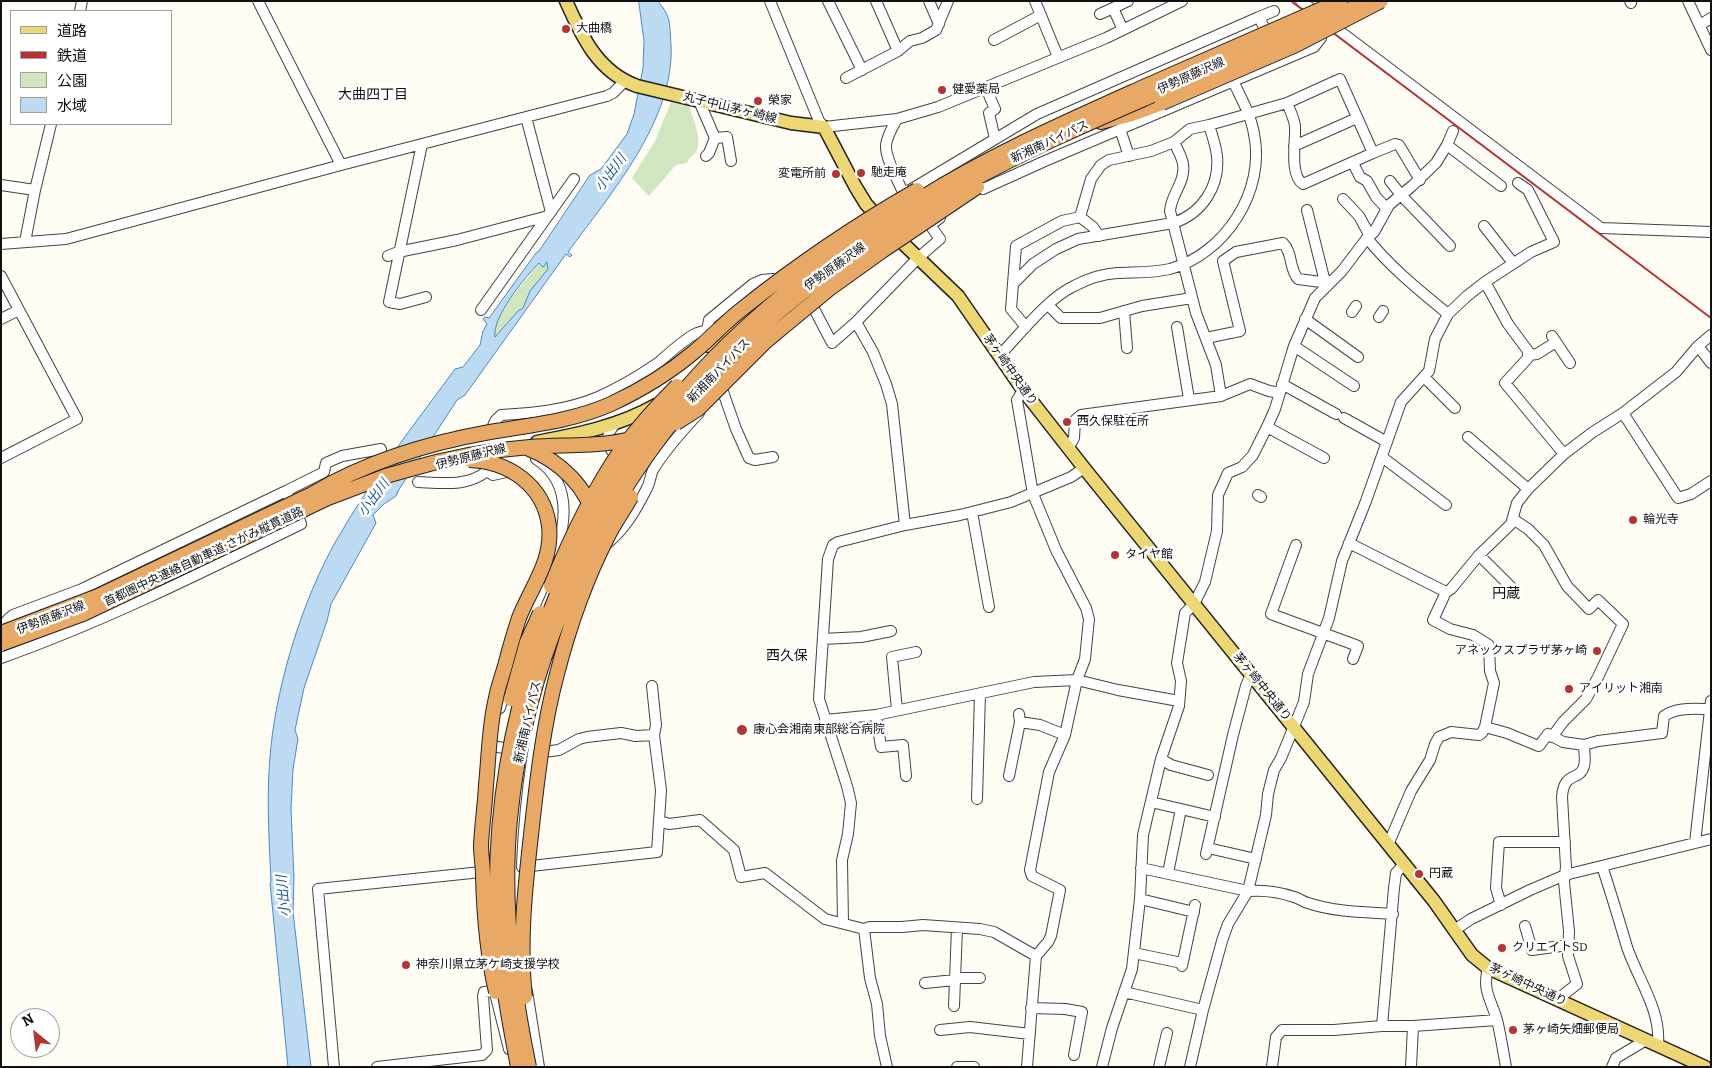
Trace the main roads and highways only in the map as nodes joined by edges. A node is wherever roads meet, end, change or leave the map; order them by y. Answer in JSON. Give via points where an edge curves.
{"nodes":[{"id":1,"x":566,"y":1,"type":"edge"},
{"id":2,"x":1321,"y":1,"type":"edge"},
{"id":3,"x":1340,"y":1,"type":"edge"},
{"id":4,"x":1368,"y":1,"type":"edge"},
{"id":5,"x":1380,"y":1,"type":"edge"},
{"id":6,"x":1257,"y":44,"type":"dead end"},
{"id":7,"x":1115,"y":100,"type":"junction"},
{"id":8,"x":1059,"y":133,"type":"junction"},
{"id":9,"x":886,"y":227,"type":"junction"},
{"id":10,"x":796,"y":280,"type":"joint"},
{"id":11,"x":749,"y":337,"type":"junction"},
{"id":12,"x":723,"y":338,"type":"junction"},
{"id":13,"x":636,"y":461,"type":"junction"},
{"id":14,"x":413,"y":475,"type":"junction"},
{"id":15,"x":312,"y":494,"type":"junction"},
{"id":16,"x":2,"y":639,"type":"edge"},
{"id":17,"x":525,"y":862,"type":"junction"},
{"id":18,"x":482,"y":868,"type":"junction"},
{"id":19,"x":516,"y":1067,"type":"edge"},
{"id":20,"x":529,"y":1067,"type":"edge"},
{"id":21,"x":537,"y":1067,"type":"edge"},
{"id":22,"x":1705,"y":1067,"type":"edge"}],
"edges":[{"from":1,"to":9,"type":"main road","name":"丸子中山茅ヶ崎線","via":[[594,55],[627,82],[791,123],[824,127],[866,204]]},
{"from":2,"to":8,"type":"highway","via":[[1150,76]]},
{"from":3,"to":7,"type":"highway","name":"新湘南バイパス","bridge":true},
{"from":4,"to":8,"type":"highway","name":"新湘南バイパス","bridge":true},
{"from":5,"to":8,"type":"highway","bridge":true,"via":[[1296,45],[1162,103]]},
{"from":6,"to":8,"type":"main road","name":"伊勢原藤沢線"},
{"from":7,"to":13,"type":"highway","name":"新湘南バイパス","bridge":true,"via":[[1055,126],[978,166],[893,216],[816,270],[714,358],[666,412]]},
{"from":7,"to":15,"type":"highway","bridge":true,"via":[[1081,111],[1008,144],[899,200],[779,280],[662,376],[609,405],[568,418],[471,436],[402,454],[339,478]]},
{"from":8,"to":9,"type":"main road","name":"伊勢原藤沢線"},
{"from":8,"to":9,"type":"main road","name":"伊勢原藤沢線","via":[[979,168],[916,203]]},
{"from":8,"to":13,"type":"highway","name":"新湘南バイパス","bridge":true,"via":[[929,206],[815,284],[761,329],[710,379]]},
{"from":8,"to":14,"type":"highway","bridge":true,"via":[[829,289],[766,341],[698,409],[673,424],[644,436],[614,442],[506,450],[445,460]]},
{"from":9,"to":10,"type":"main road","name":"伊勢原藤沢線","via":[[840,250]]},
{"from":9,"to":11,"type":"main road","name":"伊勢原藤沢線","via":[[788,302]]},
{"from":9,"to":22,"type":"main road","name":"茅ヶ崎中央通り","via":[[958,296],[1023,390],[1456,929],[1472,955],[1488,968]]},
{"from":10,"to":12,"type":"highway"},
{"from":11,"to":14,"type":"main road","name":"伊勢原藤沢線","via":[[711,370],[678,392],[615,424],[468,456]]},
{"from":11,"to":17,"type":"highway","bridge":true,"via":[[670,435],[608,536],[586,585],[557,674],[548,714]]},
{"from":12,"to":16,"type":"main road","name":"伊勢原藤沢線","via":[[630,399],[590,415],[435,448],[372,470],[97,600]]},
{"from":12,"to":18,"type":"highway","bridge":true,"via":[[654,409],[621,450],[568,544],[517,673],[491,801]]},
{"from":13,"to":19,"type":"highway","name":"新湘南バイパス","bridge":true,"via":[[591,525],[571,562],[530,664],[510,745],[499,829],[498,937]]},
{"from":13,"to":20,"type":"highway","name":"新湘南バイパス","bridge":true,"via":[[573,585],[544,656],[522,737],[510,822],[508,906],[512,969]]},
{"from":14,"to":16,"type":"main road","name":"伊勢原藤沢線","via":[[318,507],[124,600],[53,630]]},
{"from":14,"to":16,"type":"highway","name":"首都圏中央連絡自動車道;さがみ縦貫道路","bridge":true,"via":[[372,480],[91,610],[32,634]]},
{"from":14,"to":18,"type":"highway","bridge":true,"via":[[468,460],[503,466],[533,489],[547,517],[547,556],[520,617],[495,700],[481,846]]},
{"from":15,"to":16,"type":"highway","name":"首都圏中央連絡自動車道;さがみ縦貫道路","bridge":true},
{"from":15,"to":17,"type":"highway","bridge":true,"via":[[417,456],[466,445],[497,443],[527,448],[549,459],[569,475],[585,496],[599,537],[598,573],[563,680],[550,745],[541,820]]},
{"from":17,"to":21,"type":"highway","bridge":true,"via":[[523,957],[527,1013]]},
{"from":18,"to":19,"type":"highway","bridge":true,"via":[[488,956]]}]}
